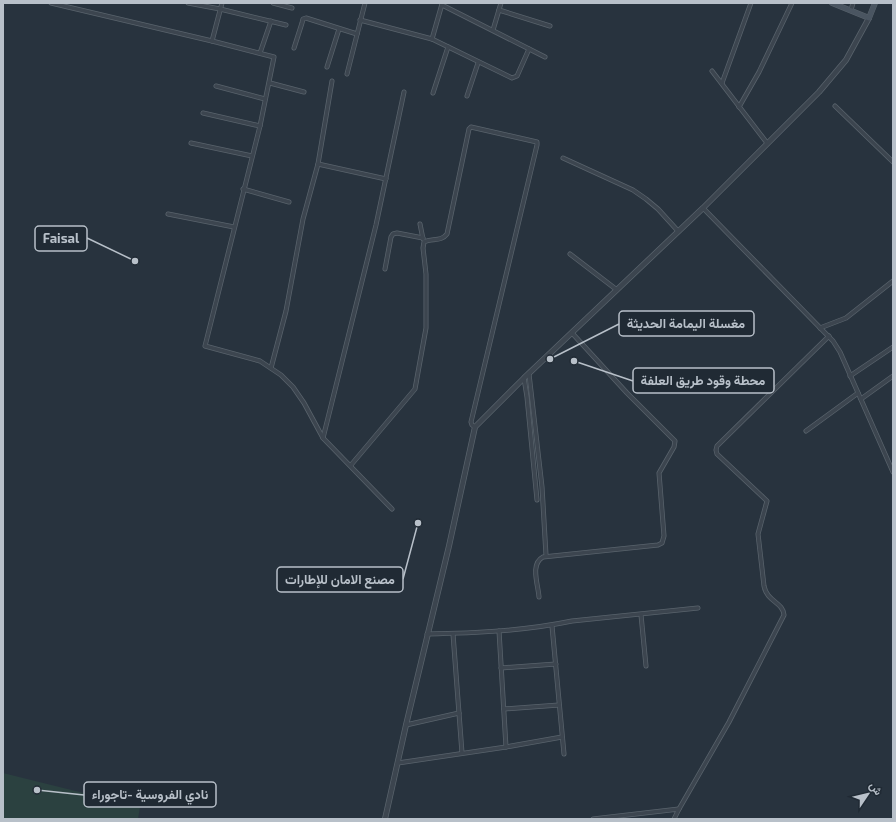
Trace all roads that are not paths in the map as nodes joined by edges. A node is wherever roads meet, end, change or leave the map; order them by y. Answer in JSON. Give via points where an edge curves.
{"nodes":[{"id":1,"x":51,"y":3,"type":"edge"},
{"id":2,"x":188,"y":3,"type":"edge"},
{"id":3,"x":222,"y":3,"type":"edge"},
{"id":4,"x":274,"y":3,"type":"edge"},
{"id":5,"x":366,"y":3,"type":"edge"},
{"id":6,"x":501,"y":3,"type":"edge"},
{"id":7,"x":751,"y":3,"type":"edge"},
{"id":8,"x":792,"y":3,"type":"edge"},
{"id":9,"x":832,"y":3,"type":"edge"},
{"id":10,"x":853,"y":3,"type":"edge"},
{"id":11,"x":875,"y":3,"type":"edge"},
{"id":12,"x":442,"y":4,"type":"edge"},
{"id":13,"x":292,"y":8,"type":"dead end"},
{"id":14,"x":220,"y":9,"type":"junction"},
{"id":15,"x":499,"y":10,"type":"junction"},
{"id":16,"x":851,"y":10,"type":"junction"},
{"id":17,"x":869,"y":18,"type":"junction"},
{"id":18,"x":360,"y":20,"type":"junction"},
{"id":19,"x":271,"y":21,"type":"junction"},
{"id":20,"x":286,"y":25,"type":"dead end"},
{"id":21,"x":550,"y":26,"type":"dead end"},
{"id":22,"x":339,"y":29,"type":"junction"},
{"id":23,"x":493,"y":30,"type":"junction"},
{"id":24,"x":357,"y":34,"type":"junction"},
{"id":25,"x":432,"y":39,"type":"junction"},
{"id":26,"x":212,"y":41,"type":"junction"},
{"id":27,"x":448,"y":47,"type":"junction"},
{"id":28,"x":294,"y":48,"type":"dead end"},
{"id":29,"x":529,"y":49,"type":"junction"},
{"id":30,"x":260,"y":53,"type":"junction"},
{"id":31,"x":545,"y":57,"type":"dead end"},
{"id":32,"x":478,"y":63,"type":"junction"},
{"id":33,"x":327,"y":67,"type":"dead end"},
{"id":34,"x":712,"y":71,"type":"dead end"},
{"id":35,"x":347,"y":74,"type":"dead end"},
{"id":36,"x":332,"y":82,"type":"dead end"},
{"id":37,"x":270,"y":83,"type":"junction"},
{"id":38,"x":722,"y":83,"type":"junction"},
{"id":39,"x":216,"y":86,"type":"dead end"},
{"id":40,"x":304,"y":92,"type":"dead end"},
{"id":41,"x":404,"y":92,"type":"dead end"},
{"id":42,"x":433,"y":93,"type":"dead end"},
{"id":43,"x":467,"y":96,"type":"dead end"},
{"id":44,"x":265,"y":99,"type":"junction"},
{"id":45,"x":835,"y":106,"type":"dead end"},
{"id":46,"x":739,"y":107,"type":"junction"},
{"id":47,"x":203,"y":113,"type":"dead end"},
{"id":48,"x":260,"y":126,"type":"junction"},
{"id":49,"x":191,"y":143,"type":"dead end"},
{"id":50,"x":767,"y":143,"type":"junction"},
{"id":51,"x":252,"y":156,"type":"junction"},
{"id":52,"x":562,"y":158,"type":"dead end"},
{"id":53,"x":893,"y":162,"type":"edge"},
{"id":54,"x":318,"y":164,"type":"junction"},
{"id":55,"x":386,"y":180,"type":"junction"},
{"id":56,"x":244,"y":189,"type":"junction"},
{"id":57,"x":289,"y":202,"type":"dead end"},
{"id":58,"x":703,"y":208,"type":"junction"},
{"id":59,"x":168,"y":214,"type":"dead end"},
{"id":60,"x":420,"y":224,"type":"dead end"},
{"id":61,"x":234,"y":227,"type":"junction"},
{"id":62,"x":678,"y":231,"type":"junction"},
{"id":63,"x":424,"y":240,"type":"junction"},
{"id":64,"x":570,"y":254,"type":"dead end"},
{"id":65,"x":385,"y":269,"type":"dead end"},
{"id":66,"x":893,"y":281,"type":"edge"},
{"id":67,"x":617,"y":290,"type":"junction"},
{"id":68,"x":820,"y":328,"type":"junction"},
{"id":69,"x":572,"y":333,"type":"junction"},
{"id":70,"x":829,"y":336,"type":"junction"},
{"id":71,"x":893,"y":347,"type":"edge"},
{"id":72,"x":271,"y":368,"type":"junction"},
{"id":73,"x":529,"y":374,"type":"junction"},
{"id":74,"x":850,"y":376,"type":"junction"},
{"id":75,"x":893,"y":376,"type":"edge"},
{"id":76,"x":524,"y":378,"type":"junction"},
{"id":77,"x":858,"y":393,"type":"junction"},
{"id":78,"x":861,"y":399,"type":"junction"},
{"id":79,"x":475,"y":427,"type":"junction"},
{"id":80,"x":806,"y":431,"type":"dead end"},
{"id":81,"x":323,"y":438,"type":"junction"},
{"id":82,"x":351,"y":465,"type":"junction"},
{"id":83,"x":893,"y":472,"type":"edge"},
{"id":84,"x":537,"y":500,"type":"dead end"},
{"id":85,"x":392,"y":509,"type":"dead end"},
{"id":86,"x":546,"y":555,"type":"junction"},
{"id":87,"x":539,"y":597,"type":"dead end"},
{"id":88,"x":698,"y":608,"type":"dead end"},
{"id":89,"x":641,"y":615,"type":"junction"},
{"id":90,"x":552,"y":626,"type":"junction"},
{"id":91,"x":499,"y":631,"type":"junction"},
{"id":92,"x":427,"y":634,"type":"junction"},
{"id":93,"x":453,"y":634,"type":"junction"},
{"id":94,"x":556,"y":664,"type":"junction"},
{"id":95,"x":646,"y":666,"type":"dead end"},
{"id":96,"x":501,"y":668,"type":"junction"},
{"id":97,"x":559,"y":705,"type":"junction"},
{"id":98,"x":504,"y":709,"type":"junction"},
{"id":99,"x":459,"y":713,"type":"junction"},
{"id":100,"x":406,"y":725,"type":"junction"},
{"id":101,"x":562,"y":737,"type":"junction"},
{"id":102,"x":506,"y":747,"type":"junction"},
{"id":103,"x":462,"y":753,"type":"junction"},
{"id":104,"x":564,"y":754,"type":"dead end"},
{"id":105,"x":398,"y":763,"type":"junction"},
{"id":106,"x":679,"y":810,"type":"junction"},
{"id":107,"x":384,"y":819,"type":"edge"},
{"id":108,"x":593,"y":819,"type":"edge"},
{"id":109,"x":674,"y":819,"type":"edge"}],
"edges":[{"from":1,"to":26,"type":"street"},
{"from":2,"to":14,"type":"street"},
{"from":3,"to":14,"type":"street"},
{"from":4,"to":13,"type":"street"},
{"from":5,"to":18,"type":"street"},
{"from":6,"to":15,"type":"street"},
{"from":7,"to":38,"type":"street"},
{"from":8,"to":46,"type":"street"},
{"from":9,"to":16,"type":"main road"},
{"from":10,"to":16,"type":"street"},
{"from":11,"to":17,"type":"main road"},
{"from":12,"to":23,"type":"street"},
{"from":12,"to":25,"type":"street"},
{"from":14,"to":19,"type":"street"},
{"from":14,"to":26,"type":"street"},
{"from":15,"to":21,"type":"street"},
{"from":15,"to":23,"type":"street"},
{"from":16,"to":17,"type":"main road"},
{"from":17,"to":50,"type":"street","via":[[846,60],[819,92]]},
{"from":18,"to":24,"type":"street"},
{"from":18,"to":25,"type":"street"},
{"from":19,"to":20,"type":"street"},
{"from":19,"to":30,"type":"street"},
{"from":22,"to":24,"type":"street"},
{"from":22,"to":28,"type":"street","via":[[306,18]]},
{"from":22,"to":33,"type":"street"},
{"from":23,"to":29,"type":"street"},
{"from":24,"to":35,"type":"street"},
{"from":25,"to":27,"type":"street"},
{"from":26,"to":30,"type":"street"},
{"from":27,"to":32,"type":"street"},
{"from":27,"to":42,"type":"street"},
{"from":29,"to":31,"type":"street"},
{"from":29,"to":32,"type":"street","via":[[515,78]]},
{"from":30,"to":37,"type":"street","via":[[275,59]]},
{"from":32,"to":43,"type":"street"},
{"from":34,"to":38,"type":"street"},
{"from":36,"to":54,"type":"street"},
{"from":37,"to":40,"type":"street"},
{"from":37,"to":44,"type":"street"},
{"from":38,"to":46,"type":"street"},
{"from":39,"to":44,"type":"street"},
{"from":41,"to":55,"type":"street"},
{"from":44,"to":48,"type":"street"},
{"from":45,"to":53,"type":"street"},
{"from":46,"to":50,"type":"street"},
{"from":47,"to":48,"type":"street"},
{"from":48,"to":51,"type":"street"},
{"from":49,"to":51,"type":"street"},
{"from":50,"to":58,"type":"street"},
{"from":51,"to":56,"type":"street"},
{"from":52,"to":62,"type":"street","via":[[633,190],[658,209]]},
{"from":54,"to":55,"type":"street"},
{"from":54,"to":72,"type":"street","via":[[303,219],[286,310]]},
{"from":55,"to":81,"type":"street"},
{"from":56,"to":57,"type":"street"},
{"from":56,"to":61,"type":"street"},
{"from":58,"to":62,"type":"street"},
{"from":58,"to":68,"type":"street"},
{"from":59,"to":61,"type":"street"},
{"from":60,"to":63,"type":"street"},
{"from":61,"to":72,"type":"street","via":[[205,346],[247,357]]},
{"from":62,"to":67,"type":"street"},
{"from":63,"to":65,"type":"street","via":[[393,234]]},
{"from":63,"to":79,"type":"street","via":[[440,240],[447,234],[471,127],[537,142],[472,422]]},
{"from":63,"to":82,"type":"street","via":[[426,328],[415,389]]},
{"from":64,"to":67,"type":"street"},
{"from":66,"to":68,"type":"street","via":[[846,318]]},
{"from":67,"to":69,"type":"street"},
{"from":68,"to":70,"type":"street"},
{"from":69,"to":73,"type":"street"},
{"from":69,"to":86,"type":"street","via":[[676,443],[659,473],[664,536],[660,544]]},
{"from":70,"to":74,"type":"street","via":[[840,352]]},
{"from":70,"to":106,"type":"street","via":[[716,450],[717,454],[767,501],[758,534],[765,594],[781,607],[784,615],[729,722]]},
{"from":71,"to":74,"type":"street"},
{"from":72,"to":81,"type":"street","via":[[293,387]]},
{"from":73,"to":76,"type":"street"},
{"from":73,"to":86,"type":"street","via":[[542,487]]},
{"from":74,"to":77,"type":"street"},
{"from":75,"to":78,"type":"street"},
{"from":76,"to":79,"type":"street"},
{"from":76,"to":84,"type":"street"},
{"from":77,"to":78,"type":"street"},
{"from":77,"to":80,"type":"street"},
{"from":78,"to":83,"type":"street"},
{"from":79,"to":92,"type":"street"},
{"from":81,"to":82,"type":"street"},
{"from":82,"to":85,"type":"street"},
{"from":86,"to":87,"type":"street","via":[[540,558],[535,566]]},
{"from":88,"to":89,"type":"street"},
{"from":89,"to":90,"type":"street","via":[[572,621]]},
{"from":89,"to":95,"type":"street"},
{"from":90,"to":91,"type":"street"},
{"from":90,"to":94,"type":"street"},
{"from":91,"to":93,"type":"street"},
{"from":91,"to":96,"type":"street"},
{"from":92,"to":93,"type":"street"},
{"from":92,"to":100,"type":"street"},
{"from":93,"to":99,"type":"street"},
{"from":94,"to":96,"type":"street"},
{"from":94,"to":97,"type":"street"},
{"from":96,"to":98,"type":"street"},
{"from":97,"to":98,"type":"street"},
{"from":97,"to":101,"type":"street"},
{"from":98,"to":102,"type":"street"},
{"from":99,"to":100,"type":"street"},
{"from":99,"to":103,"type":"street"},
{"from":100,"to":105,"type":"street"},
{"from":101,"to":102,"type":"street"},
{"from":101,"to":104,"type":"street"},
{"from":102,"to":103,"type":"street"},
{"from":103,"to":105,"type":"street"},
{"from":105,"to":107,"type":"street"},
{"from":106,"to":108,"type":"street"},
{"from":106,"to":109,"type":"street"}]}
